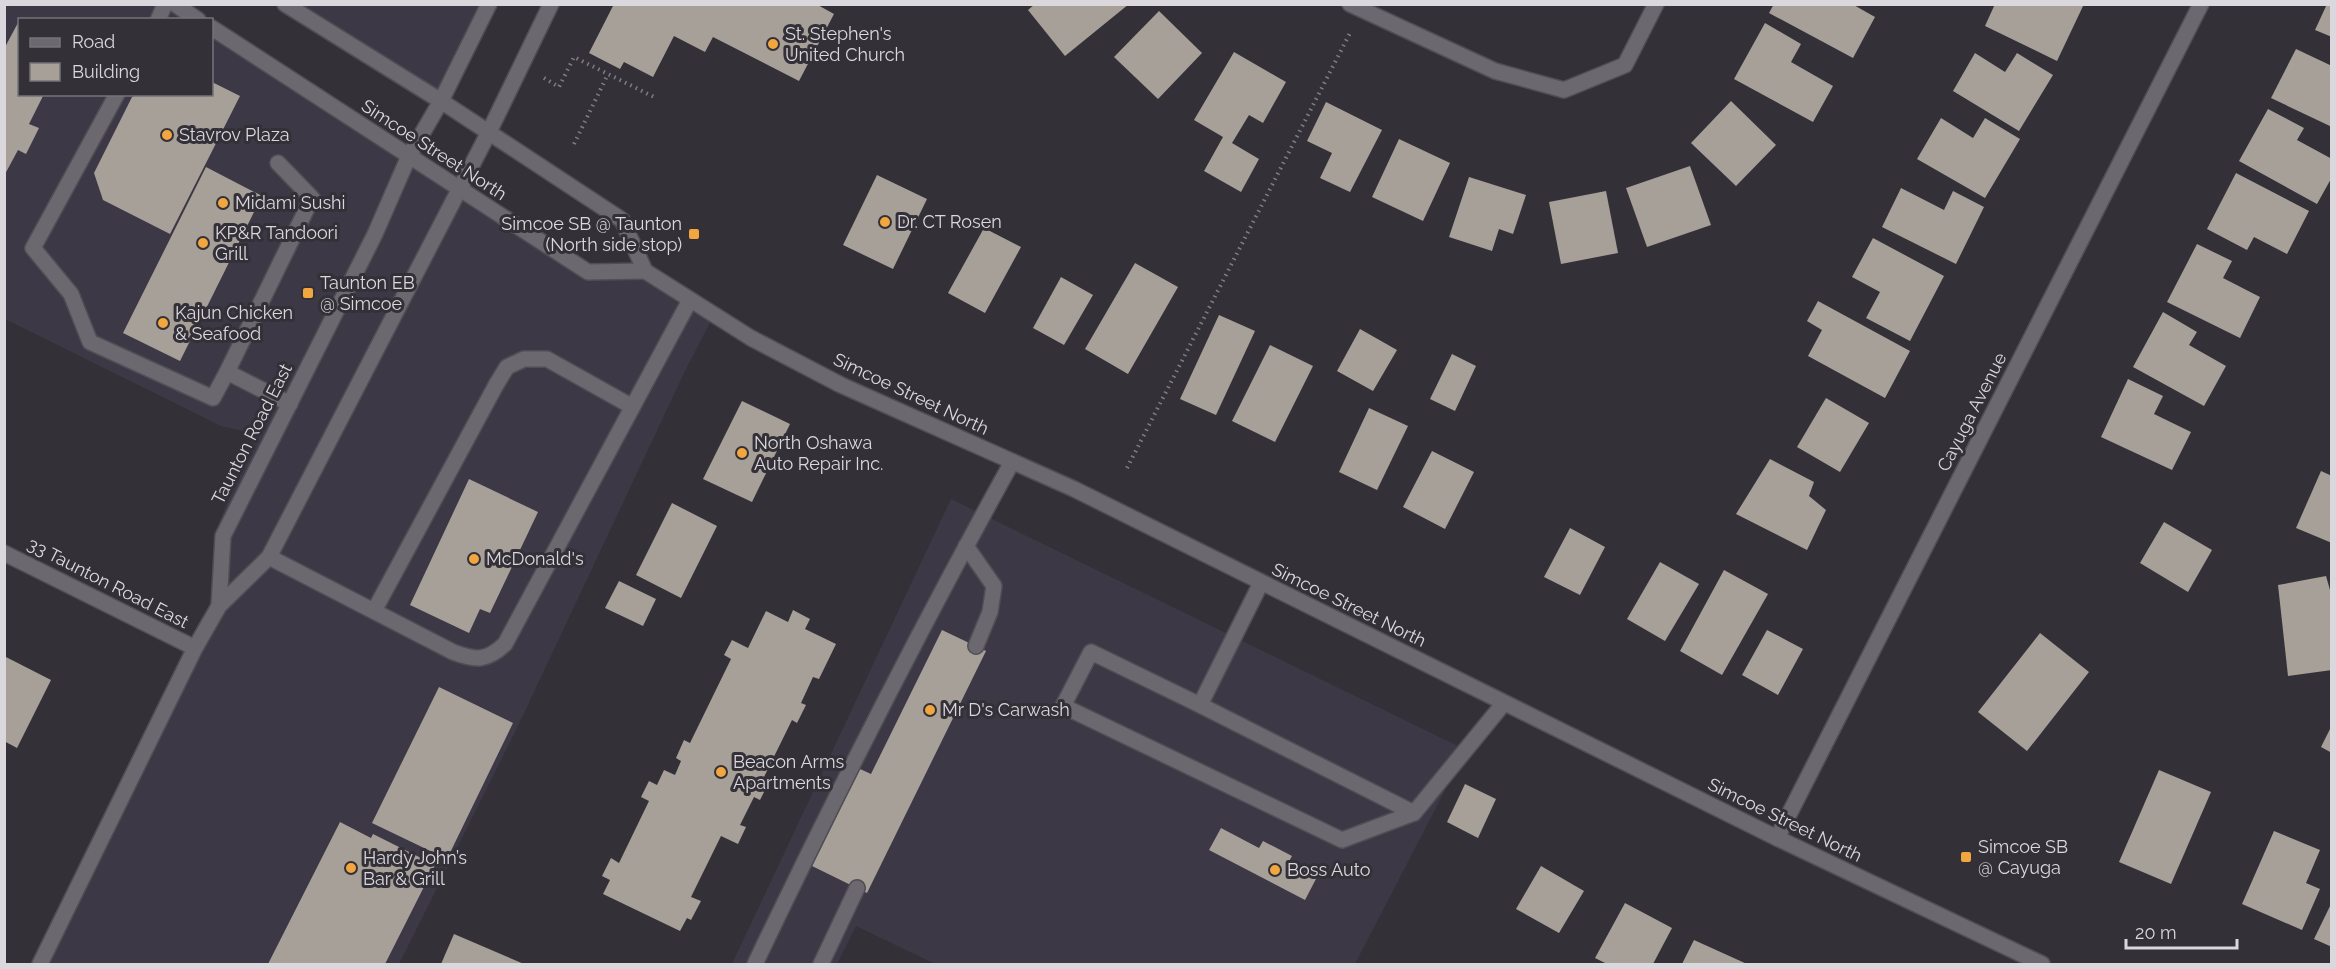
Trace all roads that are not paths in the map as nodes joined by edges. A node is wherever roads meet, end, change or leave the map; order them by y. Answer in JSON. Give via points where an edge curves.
{"nodes":[{"id":1,"x":165,"y":4,"type":"edge"},
{"id":2,"x":175,"y":4,"type":"edge"},
{"id":3,"x":285,"y":4,"type":"edge"},
{"id":4,"x":489,"y":4,"type":"edge"},
{"id":5,"x":551,"y":4,"type":"edge"},
{"id":6,"x":1656,"y":4,"type":"edge"},
{"id":7,"x":2201,"y":4,"type":"edge"},
{"id":8,"x":1356,"y":8,"type":"edge"},
{"id":9,"x":159,"y":18,"type":"edge"},
{"id":10,"x":195,"y":18,"type":"edge"},
{"id":11,"x":213,"y":29,"type":"edge"},
{"id":12,"x":116,"y":96,"type":"edge"},
{"id":13,"x":441,"y":100,"type":"junction"},
{"id":14,"x":489,"y":132,"type":"junction"},
{"id":15,"x":409,"y":156,"type":"junction"},
{"id":16,"x":278,"y":163,"type":"dead end"},
{"id":17,"x":460,"y":189,"type":"junction"},
{"id":18,"x":645,"y":271,"type":"junction"},
{"id":19,"x":690,"y":300,"type":"junction"},
{"id":20,"x":226,"y":372,"type":"junction"},
{"id":21,"x":290,"y":404,"type":"junction"},
{"id":22,"x":632,"y":406,"type":"junction"},
{"id":23,"x":1012,"y":462,"type":"junction"},
{"id":24,"x":966,"y":546,"type":"junction"},
{"id":25,"x":4,"y":553,"type":"edge"},
{"id":26,"x":269,"y":557,"type":"junction"},
{"id":27,"x":1261,"y":583,"type":"junction"},
{"id":28,"x":219,"y":606,"type":"junction"},
{"id":29,"x":374,"y":611,"type":"junction"},
{"id":30,"x":976,"y":646,"type":"dead end"},
{"id":31,"x":195,"y":648,"type":"junction"},
{"id":32,"x":1504,"y":704,"type":"junction"},
{"id":33,"x":1200,"y":705,"type":"junction"},
{"id":34,"x":1414,"y":813,"type":"junction"},
{"id":35,"x":1777,"y":838,"type":"junction"},
{"id":36,"x":857,"y":888,"type":"dead end"},
{"id":37,"x":40,"y":964,"type":"edge"},
{"id":38,"x":756,"y":964,"type":"edge"},
{"id":39,"x":821,"y":964,"type":"edge"},
{"id":40,"x":2042,"y":964,"type":"edge"}],
"edges":[{"from":1,"to":9,"type":"main road"},
{"from":2,"to":10,"type":"main road"},
{"from":3,"to":13,"type":"main road"},
{"from":4,"to":13,"type":"main road","name":"Taunton Road East"},
{"from":5,"to":14,"type":"main road","name":"Taunton Road East"},
{"from":6,"to":8,"type":"main road","via":[[1625,65],[1564,90],[1495,70]]},
{"from":7,"to":35,"type":"main road","name":"Cayuga Avenue"},
{"from":11,"to":15,"type":"main road","name":"Simcoe Street North"},
{"from":12,"to":20,"type":"main road","via":[[33,248],[71,294],[90,342],[213,398]]},
{"from":13,"to":14,"type":"main road"},
{"from":13,"to":15,"type":"main road","name":"Taunton Road East"},
{"from":14,"to":17,"type":"main road","name":"Taunton Road East"},
{"from":14,"to":18,"type":"main road","via":[[622,220]]},
{"from":15,"to":17,"type":"main road","name":"Simcoe Street North"},
{"from":15,"to":21,"type":"main road","name":"Taunton Road East","via":[[375,234]]},
{"from":16,"to":20,"type":"main road","via":[[312,198]]},
{"from":17,"to":18,"type":"main road","name":"Simcoe Street North","via":[[588,272]]},
{"from":17,"to":26,"type":"main road","name":"Taunton Road East"},
{"from":18,"to":19,"type":"main road","name":"Simcoe Street North"},
{"from":19,"to":22,"type":"main road"},
{"from":19,"to":23,"type":"main road","name":"Simcoe Street North","via":[[751,338],[841,385]]},
{"from":20,"to":21,"type":"main road"},
{"from":21,"to":28,"type":"main road","name":"Taunton Road East","via":[[223,536]]},
{"from":22,"to":29,"type":"main road","via":[[547,359],[524,359],[507,367]]},
{"from":22,"to":29,"type":"main road","via":[[505,644],[492,656],[471,659]]},
{"from":23,"to":24,"type":"main road"},
{"from":23,"to":27,"type":"main road","name":"Simcoe Street North"},
{"from":24,"to":30,"type":"main road","via":[[994,586],[990,612]]},
{"from":24,"to":38,"type":"main road","via":[[827,814]]},
{"from":25,"to":31,"type":"main road","name":"33 Taunton Road East"},
{"from":26,"to":28,"type":"main road","name":"Taunton Road East"},
{"from":26,"to":29,"type":"main road"},
{"from":27,"to":32,"type":"main road","name":"Simcoe Street North"},
{"from":27,"to":33,"type":"main road"},
{"from":28,"to":31,"type":"main road","name":"Taunton Road East"},
{"from":31,"to":37,"type":"main road","name":"Taunton Road East"},
{"from":32,"to":34,"type":"main road"},
{"from":32,"to":35,"type":"main road","name":"Simcoe Street North"},
{"from":33,"to":34,"type":"main road"},
{"from":33,"to":34,"type":"main road","via":[[1090,652],[1063,706],[1342,840]]},
{"from":35,"to":40,"type":"main road","name":"Simcoe Street North"},
{"from":36,"to":39,"type":"main road"}]}
